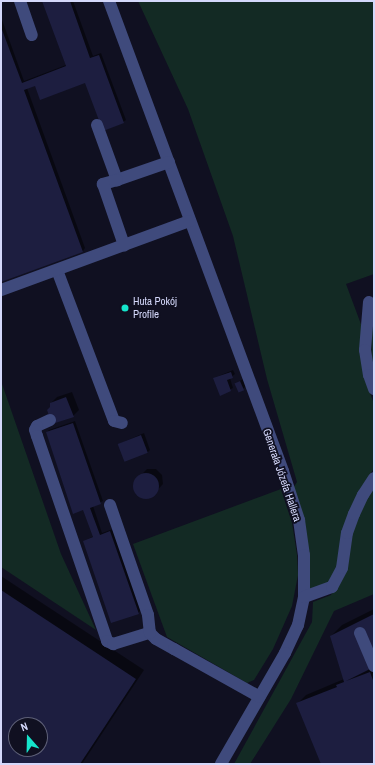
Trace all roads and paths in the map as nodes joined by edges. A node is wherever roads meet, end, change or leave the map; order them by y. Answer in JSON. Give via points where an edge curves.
{"nodes":[{"id":1,"x":20,"y":1,"type":"edge"},
{"id":2,"x":109,"y":1,"type":"edge"},
{"id":3,"x":32,"y":35,"type":"dead end"},
{"id":4,"x":97,"y":125,"type":"dead end"},
{"id":5,"x":168,"y":162,"type":"junction"},
{"id":6,"x":116,"y":180,"type":"junction"},
{"id":7,"x":190,"y":221,"type":"junction"},
{"id":8,"x":124,"y":245,"type":"junction"},
{"id":9,"x":57,"y":270,"type":"junction"},
{"id":10,"x":1,"y":290,"type":"edge"},
{"id":11,"x":369,"y":302,"type":"dead end"},
{"id":12,"x":374,"y":389,"type":"edge"},
{"id":13,"x":50,"y":420,"type":"dead end"},
{"id":14,"x":122,"y":423,"type":"dead end"},
{"id":15,"x":374,"y":478,"type":"edge"},
{"id":16,"x":110,"y":505,"type":"dead end"},
{"id":17,"x":304,"y":597,"type":"junction"},
{"id":18,"x":150,"y":633,"type":"junction"},
{"id":19,"x":360,"y":633,"type":"dead end"},
{"id":20,"x":374,"y":666,"type":"edge"},
{"id":21,"x":260,"y":697,"type":"junction"},
{"id":22,"x":221,"y":764,"type":"edge"}],
"edges":[{"from":1,"to":3,"type":"street"},
{"from":2,"to":5,"type":"street","name":"Generała Józefa Hallera"},
{"from":4,"to":6,"type":"street"},
{"from":5,"to":6,"type":"street"},
{"from":5,"to":7,"type":"street","name":"Generała Józefa Hallera"},
{"from":6,"to":8,"type":"street","via":[[103,184]]},
{"from":7,"to":8,"type":"street"},
{"from":7,"to":17,"type":"street","name":"Generała Józefa Hallera","via":[[283,471],[298,520],[304,555]]},
{"from":8,"to":9,"type":"street"},
{"from":9,"to":10,"type":"street"},
{"from":9,"to":14,"type":"street","via":[[114,421]]},
{"from":11,"to":12,"type":"street","via":[[365,350]]},
{"from":13,"to":18,"type":"street","via":[[37,426],[36,436],[107,641],[113,644]]},
{"from":15,"to":17,"type":"street","via":[[354,514],[347,533],[342,568],[332,587]]},
{"from":16,"to":18,"type":"street","via":[[148,614]]},
{"from":17,"to":21,"type":"street","name":"Generała Józefa Hallera","via":[[292,640]]},
{"from":18,"to":21,"type":"street","via":[[156,639]]},
{"from":19,"to":20,"type":"street"},
{"from":21,"to":22,"type":"street","name":"Generała Józefa Hallera"}]}
